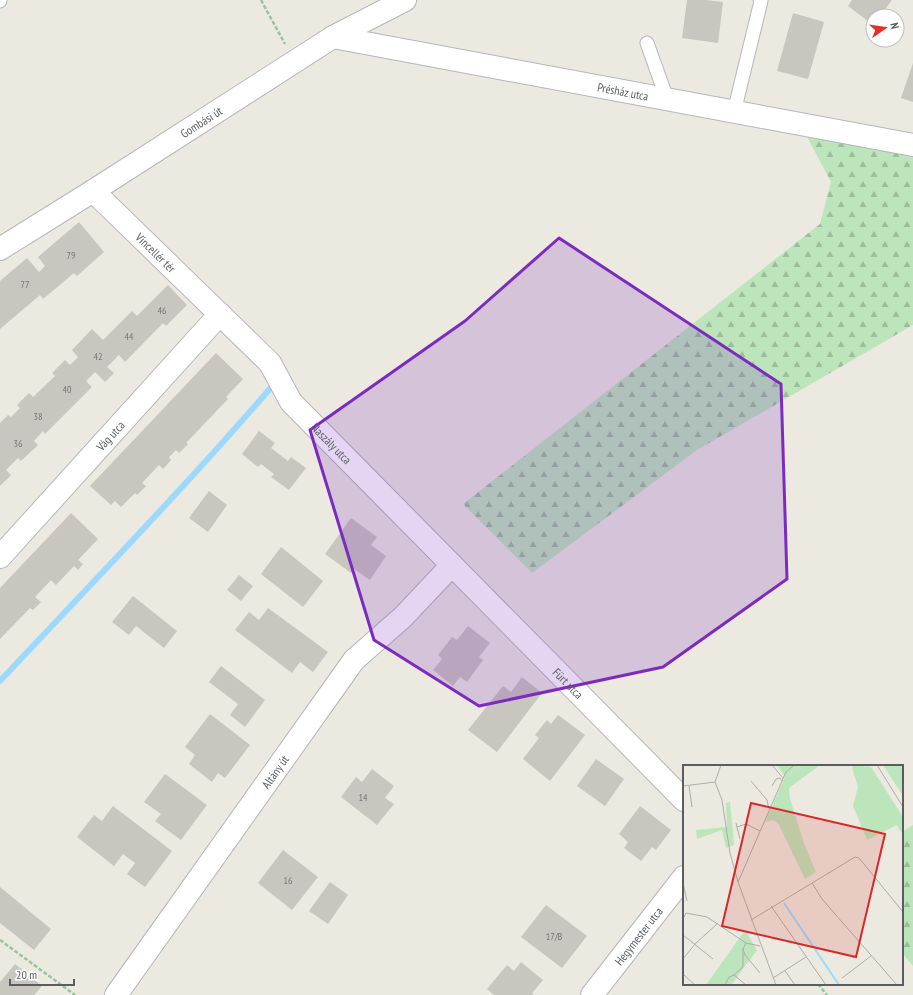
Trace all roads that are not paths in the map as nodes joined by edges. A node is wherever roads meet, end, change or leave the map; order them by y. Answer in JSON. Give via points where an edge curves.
{"nodes":[{"id":1,"x":405,"y":0,"type":"edge"},
{"id":2,"x":760,"y":0,"type":"edge"},
{"id":3,"x":333,"y":37,"type":"junction"},
{"id":4,"x":647,"y":43,"type":"dead end"},
{"id":5,"x":666,"y":100,"type":"junction"},
{"id":6,"x":734,"y":112,"type":"junction"},
{"id":7,"x":913,"y":133,"type":"edge"},
{"id":8,"x":885,"y":140,"type":"junction"},
{"id":9,"x":913,"y":146,"type":"edge"},
{"id":10,"x":93,"y":191,"type":"junction"},
{"id":11,"x":0,"y":248,"type":"edge"},
{"id":12,"x":220,"y":314,"type":"junction"},
{"id":13,"x":0,"y":557,"type":"edge"},
{"id":14,"x":452,"y":565,"type":"junction"},
{"id":15,"x":683,"y":799,"type":"edge"},
{"id":16,"x":683,"y":878,"type":"edge"},
{"id":17,"x":116,"y":995,"type":"edge"},
{"id":18,"x":592,"y":995,"type":"edge"}],
"edges":[{"from":1,"to":3,"type":"street","name":"Gombási út"},
{"from":2,"to":6,"type":"lane"},
{"from":3,"to":5,"type":"street","name":"Présház utca"},
{"from":3,"to":10,"type":"street","name":"Gombási út"},
{"from":4,"to":5,"type":"lane"},
{"from":5,"to":6,"type":"street","name":"Présház utca"},
{"from":6,"to":8,"type":"street","name":"Présház utca"},
{"from":7,"to":8,"type":"lane"},
{"from":8,"to":9,"type":"street","name":"Présház utca"},
{"from":10,"to":11,"type":"street","name":"Gombási út"},
{"from":10,"to":12,"type":"street","name":"Vincellér tér"},
{"from":12,"to":13,"type":"street","name":"Vág utca"},
{"from":12,"to":14,"type":"street","name":"Naszály utca","via":[[270,363],[291,402]]},
{"from":14,"to":15,"type":"street","name":"Fürt utca"},
{"from":14,"to":17,"type":"street","name":"Altány út","via":[[403,617],[354,660]]},
{"from":16,"to":18,"type":"street","name":"Hegymester utca"}]}
